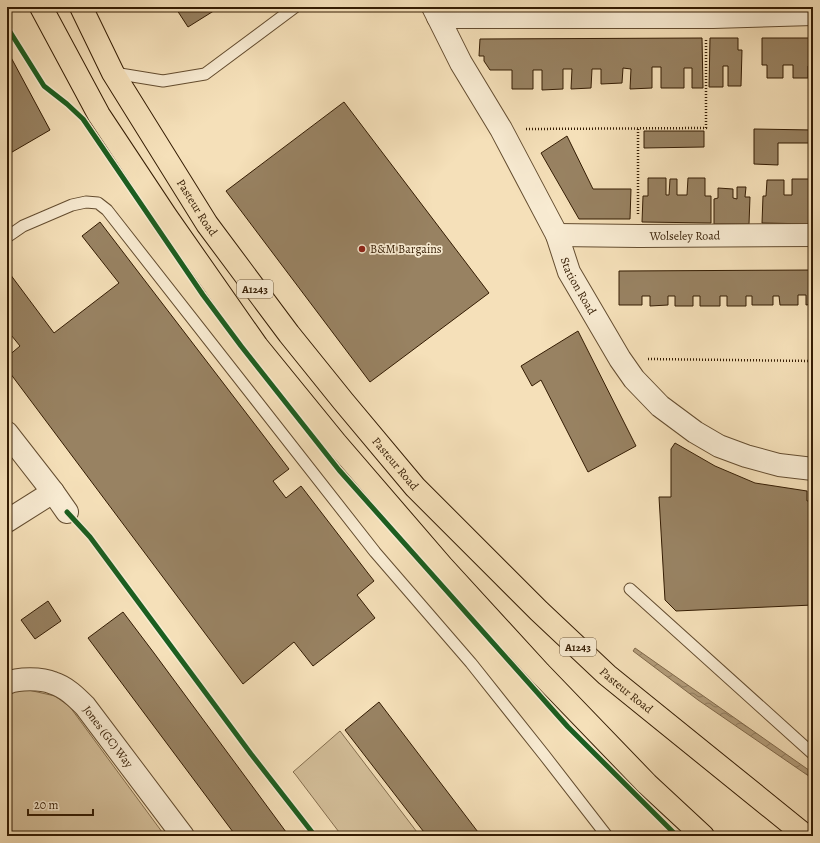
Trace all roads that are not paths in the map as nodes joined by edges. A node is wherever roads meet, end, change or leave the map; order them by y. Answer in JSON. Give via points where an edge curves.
{"nodes":[{"id":1,"x":81,"y":7,"type":"edge"},
{"id":2,"x":295,"y":7,"type":"edge"},
{"id":3,"x":42,"y":12,"type":"edge"},
{"id":4,"x":436,"y":12,"type":"edge"},
{"id":5,"x":813,"y":14,"type":"edge"},
{"id":6,"x":113,"y":73,"type":"junction"},
{"id":7,"x":556,"y":235,"type":"junction"},
{"id":8,"x":813,"y":235,"type":"edge"},
{"id":9,"x":7,"y":237,"type":"edge"},
{"id":10,"x":7,"y":433,"type":"edge"},
{"id":11,"x":813,"y":469,"type":"edge"},
{"id":12,"x":53,"y":492,"type":"junction"},
{"id":13,"x":67,"y":512,"type":"dead end"},
{"id":14,"x":7,"y":521,"type":"edge"},
{"id":15,"x":630,"y":589,"type":"dead end"},
{"id":16,"x":7,"y":683,"type":"edge"},
{"id":17,"x":813,"y":754,"type":"edge"},
{"id":18,"x":183,"y":836,"type":"edge"},
{"id":19,"x":607,"y":836,"type":"edge"},
{"id":20,"x":703,"y":836,"type":"edge"},
{"id":21,"x":806,"y":836,"type":"edge"}],
"edges":[{"from":1,"to":6,"type":"main road","name":"Pasteur Road","number":"A1243"},
{"from":2,"to":6,"type":"lane","via":[[205,74],[163,81]]},
{"from":3,"to":20,"type":"main road","number":"A1243","via":[[99,115],[257,346],[340,448],[442,566],[647,784]]},
{"from":4,"to":5,"type":"street","via":[[713,17]]},
{"from":4,"to":7,"type":"street","name":"Station Road","via":[[461,64],[501,129]]},
{"from":6,"to":21,"type":"main road","name":"Pasteur Road","number":"A1243","via":[[208,224],[288,334],[415,487],[607,675]]},
{"from":7,"to":8,"type":"street","name":"Wolseley Road"},
{"from":7,"to":11,"type":"street","name":"Station Road","via":[[568,272],[620,359],[634,379],[660,406],[719,446],[778,465]]},
{"from":9,"to":19,"type":"lane","via":[[23,226],[72,205],[98,203],[108,210],[375,552],[476,669]]},
{"from":10,"to":12,"type":"street"},
{"from":12,"to":13,"type":"street"},
{"from":12,"to":14,"type":"street"},
{"from":15,"to":17,"type":"lane"},
{"from":16,"to":18,"type":"street","name":"Jones (GC) Way","via":[[30,679],[52,682],[73,694],[85,706]]}]}
